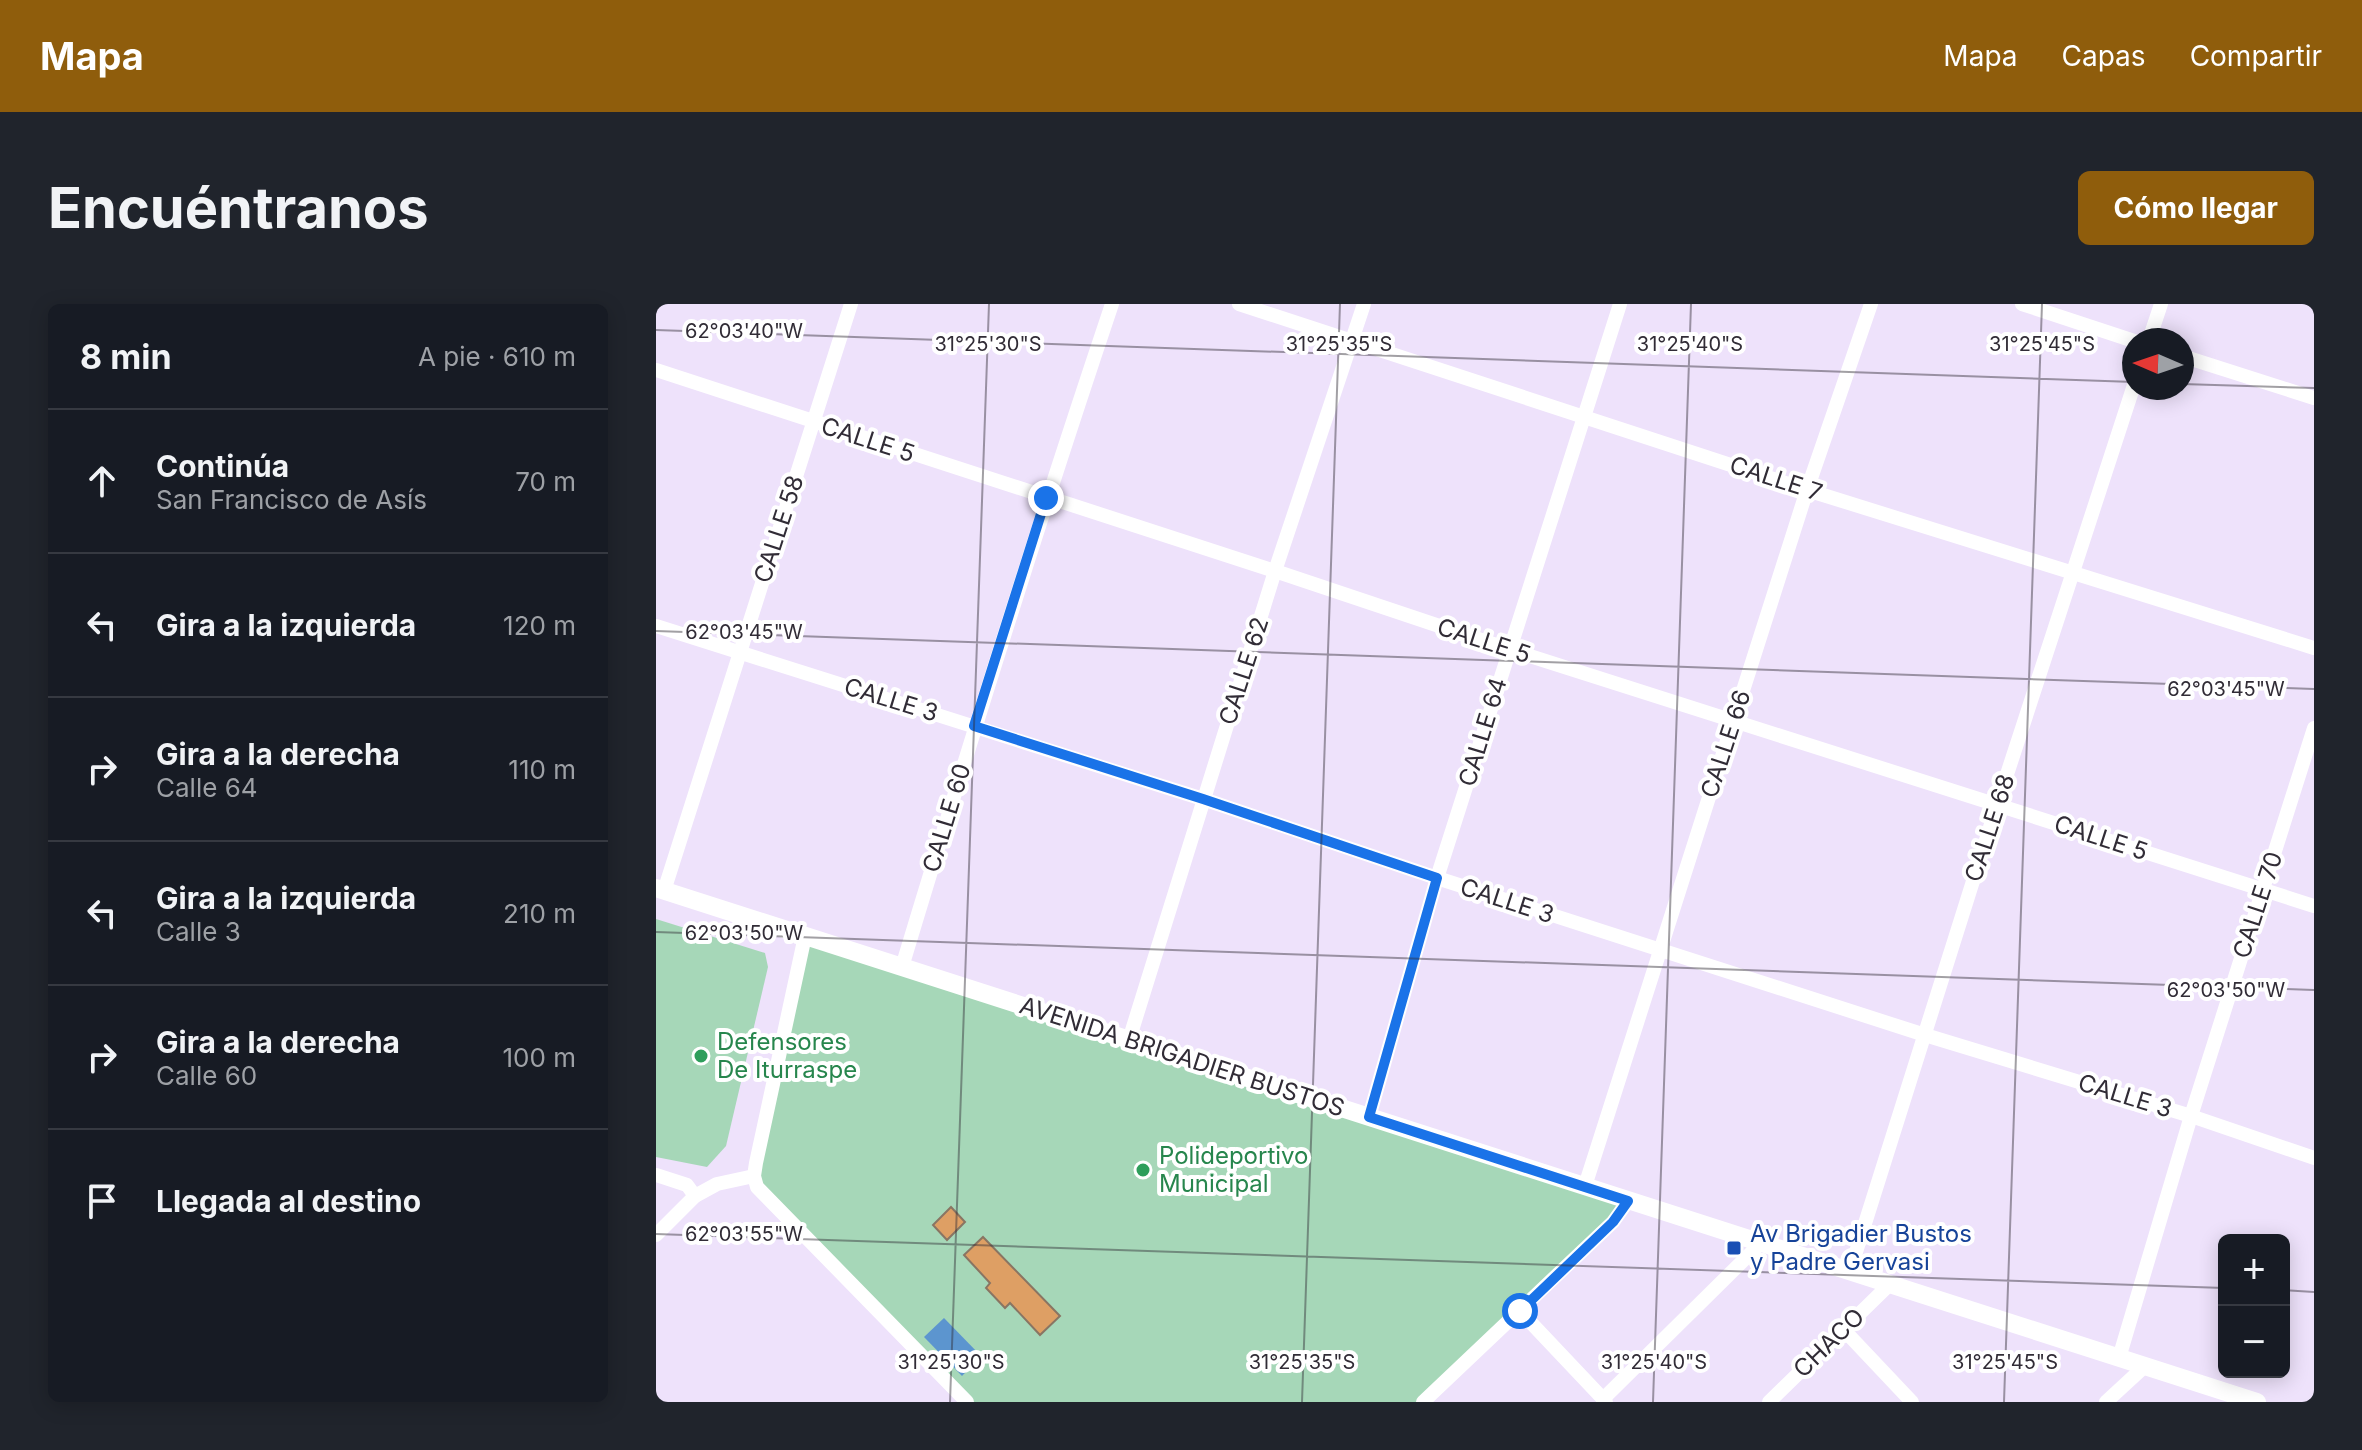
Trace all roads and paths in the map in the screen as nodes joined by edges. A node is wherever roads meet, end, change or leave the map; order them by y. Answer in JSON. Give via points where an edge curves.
{"nodes":[{"id":1,"x":851,"y":304,"type":"edge"},
{"id":2,"x":1112,"y":304,"type":"edge"},
{"id":3,"x":1239,"y":304,"type":"edge"},
{"id":4,"x":1364,"y":304,"type":"edge"},
{"id":5,"x":1620,"y":304,"type":"edge"},
{"id":6,"x":1871,"y":304,"type":"edge"},
{"id":7,"x":2022,"y":304,"type":"edge"},
{"id":8,"x":2161,"y":304,"type":"edge"},
{"id":9,"x":2153,"y":328,"type":"edge"},
{"id":10,"x":2122,"y":337,"type":"edge"},
{"id":11,"x":1353,"y":342,"type":"junction"},
{"id":12,"x":2194,"y":360,"type":"edge"},
{"id":13,"x":656,"y":370,"type":"edge"},
{"id":14,"x":2314,"y":398,"type":"edge"},
{"id":15,"x":2129,"y":400,"type":"edge"},
{"id":16,"x":1582,"y":417,"type":"junction"},
{"id":17,"x":813,"y":422,"type":"junction"},
{"id":18,"x":1807,"y":490,"type":"junction"},
{"id":19,"x":1046,"y":498,"type":"junction"},
{"id":20,"x":1275,"y":571,"type":"junction"},
{"id":21,"x":2072,"y":573,"type":"junction"},
{"id":22,"x":656,"y":626,"type":"edge"},
{"id":23,"x":2314,"y":648,"type":"edge"},
{"id":24,"x":1508,"y":649,"type":"junction"},
{"id":25,"x":739,"y":654,"type":"junction"},
{"id":26,"x":1734,"y":720,"type":"junction"},
{"id":27,"x":974,"y":726,"type":"junction"},
{"id":28,"x":2314,"y":728,"type":"edge"},
{"id":29,"x":1203,"y":799,"type":"junction"},
{"id":30,"x":1997,"y":805,"type":"junction"},
{"id":31,"x":1437,"y":878,"type":"junction"},
{"id":32,"x":660,"y":889,"type":"edge"},
{"id":33,"x":2263,"y":890,"type":"junction"},
{"id":34,"x":2314,"y":906,"type":"edge"},
{"id":35,"x":805,"y":936,"type":"junction"},
{"id":36,"x":1661,"y":950,"type":"junction"},
{"id":37,"x":902,"y":967,"type":"junction"},
{"id":38,"x":1925,"y":1035,"type":"junction"},
{"id":39,"x":1129,"y":1040,"type":"junction"},
{"id":40,"x":2191,"y":1116,"type":"junction"},
{"id":41,"x":1369,"y":1117,"type":"junction"},
{"id":42,"x":2314,"y":1158,"type":"edge"},
{"id":43,"x":656,"y":1175,"type":"edge"},
{"id":44,"x":754,"y":1176,"type":"junction"},
{"id":45,"x":1585,"y":1186,"type":"junction"},
{"id":46,"x":695,"y":1196,"type":"junction"},
{"id":47,"x":1628,"y":1201,"type":"junction"},
{"id":48,"x":656,"y":1235,"type":"edge"},
{"id":49,"x":1761,"y":1243,"type":"junction"},
{"id":50,"x":1850,"y":1271,"type":"junction"},
{"id":51,"x":1890,"y":1284,"type":"junction"},
{"id":52,"x":1520,"y":1311,"type":"junction"},
{"id":53,"x":1843,"y":1329,"type":"junction"},
{"id":54,"x":2119,"y":1358,"type":"junction"},
{"id":55,"x":2145,"y":1366,"type":"junction"},
{"id":56,"x":1605,"y":1400,"type":"edge"},
{"id":57,"x":967,"y":1402,"type":"edge"},
{"id":58,"x":1423,"y":1402,"type":"edge"},
{"id":59,"x":1769,"y":1402,"type":"edge"},
{"id":60,"x":1912,"y":1402,"type":"edge"},
{"id":61,"x":2106,"y":1402,"type":"edge"},
{"id":62,"x":2257,"y":1402,"type":"edge"}],
"edges":[{"from":1,"to":17,"type":"street","name":"CALLE 58"},
{"from":2,"to":19,"type":"street","name":"CALLE 60"},
{"from":3,"to":11,"type":"street","name":"CALLE 7"},
{"from":4,"to":11,"type":"street","name":"CALLE 62"},
{"from":5,"to":16,"type":"street","name":"CALLE 64"},
{"from":6,"to":18,"type":"street","name":"CALLE 66"},
{"from":7,"to":10,"type":"street"},
{"from":8,"to":9,"type":"street"},
{"from":11,"to":16,"type":"street","name":"CALLE 7"},
{"from":11,"to":20,"type":"street","name":"CALLE 62"},
{"from":12,"to":14,"type":"street"},
{"from":13,"to":17,"type":"street","name":"CALLE 5"},
{"from":15,"to":21,"type":"street","name":"CALLE 68"},
{"from":16,"to":18,"type":"street","name":"CALLE 7"},
{"from":16,"to":24,"type":"street","name":"CALLE 64"},
{"from":17,"to":19,"type":"street","name":"CALLE 5"},
{"from":17,"to":25,"type":"street","name":"CALLE 58"},
{"from":18,"to":21,"type":"street","name":"CALLE 7"},
{"from":18,"to":26,"type":"street","name":"CALLE 66"},
{"from":19,"to":20,"type":"street","name":"CALLE 5"},
{"from":19,"to":27,"type":"street","name":"CALLE 60"},
{"from":20,"to":24,"type":"street","name":"CALLE 5"},
{"from":20,"to":29,"type":"street","name":"CALLE 62"},
{"from":21,"to":23,"type":"street","name":"CALLE 7"},
{"from":21,"to":30,"type":"street","name":"CALLE 68"},
{"from":22,"to":25,"type":"street","name":"CALLE 3"},
{"from":24,"to":26,"type":"street","name":"CALLE 5"},
{"from":24,"to":31,"type":"street","name":"CALLE 64"},
{"from":25,"to":27,"type":"street","name":"CALLE 3"},
{"from":25,"to":32,"type":"street","name":"CALLE 58"},
{"from":26,"to":30,"type":"street","name":"CALLE 5"},
{"from":26,"to":36,"type":"street","name":"CALLE 66"},
{"from":27,"to":29,"type":"street","name":"CALLE 3"},
{"from":27,"to":37,"type":"street","name":"CALLE 60"},
{"from":28,"to":33,"type":"street","name":"CALLE 70"},
{"from":29,"to":31,"type":"street","name":"CALLE 3"},
{"from":29,"to":39,"type":"street","name":"CALLE 62"},
{"from":30,"to":33,"type":"street","name":"CALLE 5"},
{"from":30,"to":38,"type":"street","name":"CALLE 68"},
{"from":31,"to":36,"type":"street","name":"CALLE 3"},
{"from":31,"to":41,"type":"street","name":"CALLE 64"},
{"from":32,"to":35,"type":"street","name":"AVENIDA BRIGADIER BUSTOS"},
{"from":33,"to":34,"type":"street","name":"CALLE 5"},
{"from":33,"to":40,"type":"street","name":"CALLE 70"},
{"from":35,"to":37,"type":"street","name":"AVENIDA BRIGADIER BUSTOS"},
{"from":35,"to":44,"type":"street"},
{"from":36,"to":38,"type":"street","name":"CALLE 3"},
{"from":36,"to":45,"type":"street","name":"CALLE 66"},
{"from":37,"to":39,"type":"street","name":"AVENIDA BRIGADIER BUSTOS"},
{"from":38,"to":40,"type":"street","name":"CALLE 3"},
{"from":38,"to":50,"type":"street","name":"CALLE 68"},
{"from":39,"to":41,"type":"street","name":"AVENIDA BRIGADIER BUSTOS"},
{"from":40,"to":42,"type":"street","name":"CALLE 3"},
{"from":40,"to":54,"type":"street","name":"CALLE 70"},
{"from":41,"to":45,"type":"street","name":"AVENIDA BRIGADIER BUSTOS"},
{"from":43,"to":46,"type":"street","via":[[687,1185]]},
{"from":44,"to":46,"type":"street","via":[[717,1184]]},
{"from":44,"to":57,"type":"street","via":[[757,1187]]},
{"from":45,"to":47,"type":"street","name":"AVENIDA BRIGADIER BUSTOS"},
{"from":46,"to":48,"type":"street"},
{"from":47,"to":49,"type":"street","name":"AVENIDA BRIGADIER BUSTOS"},
{"from":47,"to":52,"type":"street","via":[[1613,1222]]},
{"from":49,"to":50,"type":"street","name":"AVENIDA BRIGADIER BUSTOS"},
{"from":49,"to":56,"type":"street"},
{"from":50,"to":51,"type":"street","name":"AVENIDA BRIGADIER BUSTOS"},
{"from":51,"to":53,"type":"street","name":"CHACO"},
{"from":51,"to":54,"type":"street","name":"AVENIDA BRIGADIER BUSTOS"},
{"from":52,"to":56,"type":"street"},
{"from":52,"to":58,"type":"street"},
{"from":53,"to":59,"type":"street","name":"CHACO"},
{"from":53,"to":60,"type":"street"},
{"from":54,"to":55,"type":"street","name":"AVENIDA BRIGADIER BUSTOS"},
{"from":55,"to":61,"type":"street"},
{"from":55,"to":62,"type":"street","name":"AVENIDA BRIGADIER BUSTOS"}]}
